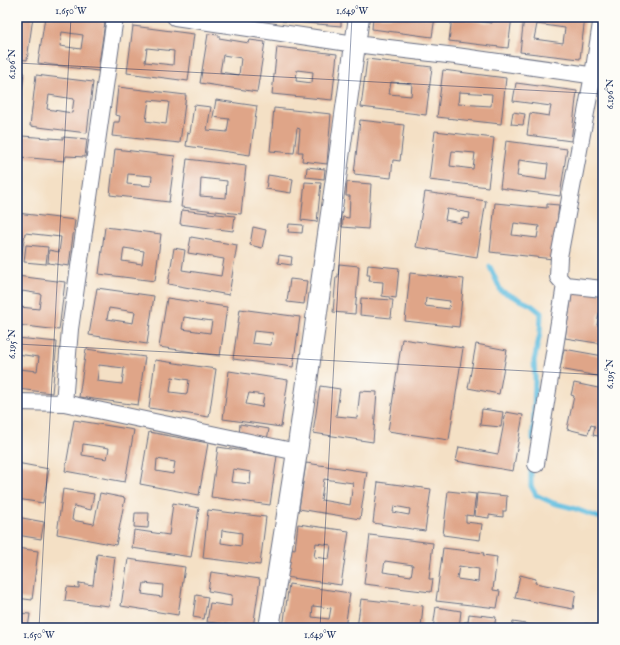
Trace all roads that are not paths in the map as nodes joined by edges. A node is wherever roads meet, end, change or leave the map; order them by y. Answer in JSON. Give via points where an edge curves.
{"nodes":[{"id":1,"x":114,"y":17,"type":"edge"},
{"id":2,"x":176,"y":17,"type":"edge"},
{"id":3,"x":359,"y":17,"type":"edge"},
{"id":4,"x":602,"y":17,"type":"edge"},
{"id":5,"x":355,"y":44,"type":"junction"},
{"id":6,"x":598,"y":76,"type":"edge"},
{"id":7,"x":565,"y":285,"type":"junction"},
{"id":8,"x":603,"y":289,"type":"edge"},
{"id":9,"x":17,"y":402,"type":"edge"},
{"id":10,"x":64,"y":404,"type":"junction"},
{"id":11,"x":297,"y":452,"type":"junction"},
{"id":12,"x":536,"y":464,"type":"dead end"},
{"id":13,"x":270,"y":628,"type":"edge"}],
"edges":[{"from":1,"to":10,"type":"street","via":[[70,329]]},
{"from":2,"to":5,"type":"street"},
{"from":3,"to":5,"type":"street"},
{"from":4,"to":6,"type":"street"},
{"from":5,"to":6,"type":"street"},
{"from":5,"to":11,"type":"street"},
{"from":6,"to":7,"type":"street","via":[[559,257],[558,276]]},
{"from":7,"to":8,"type":"street"},
{"from":7,"to":12,"type":"street"},
{"from":9,"to":10,"type":"street"},
{"from":10,"to":11,"type":"street"},
{"from":11,"to":13,"type":"street"}]}
